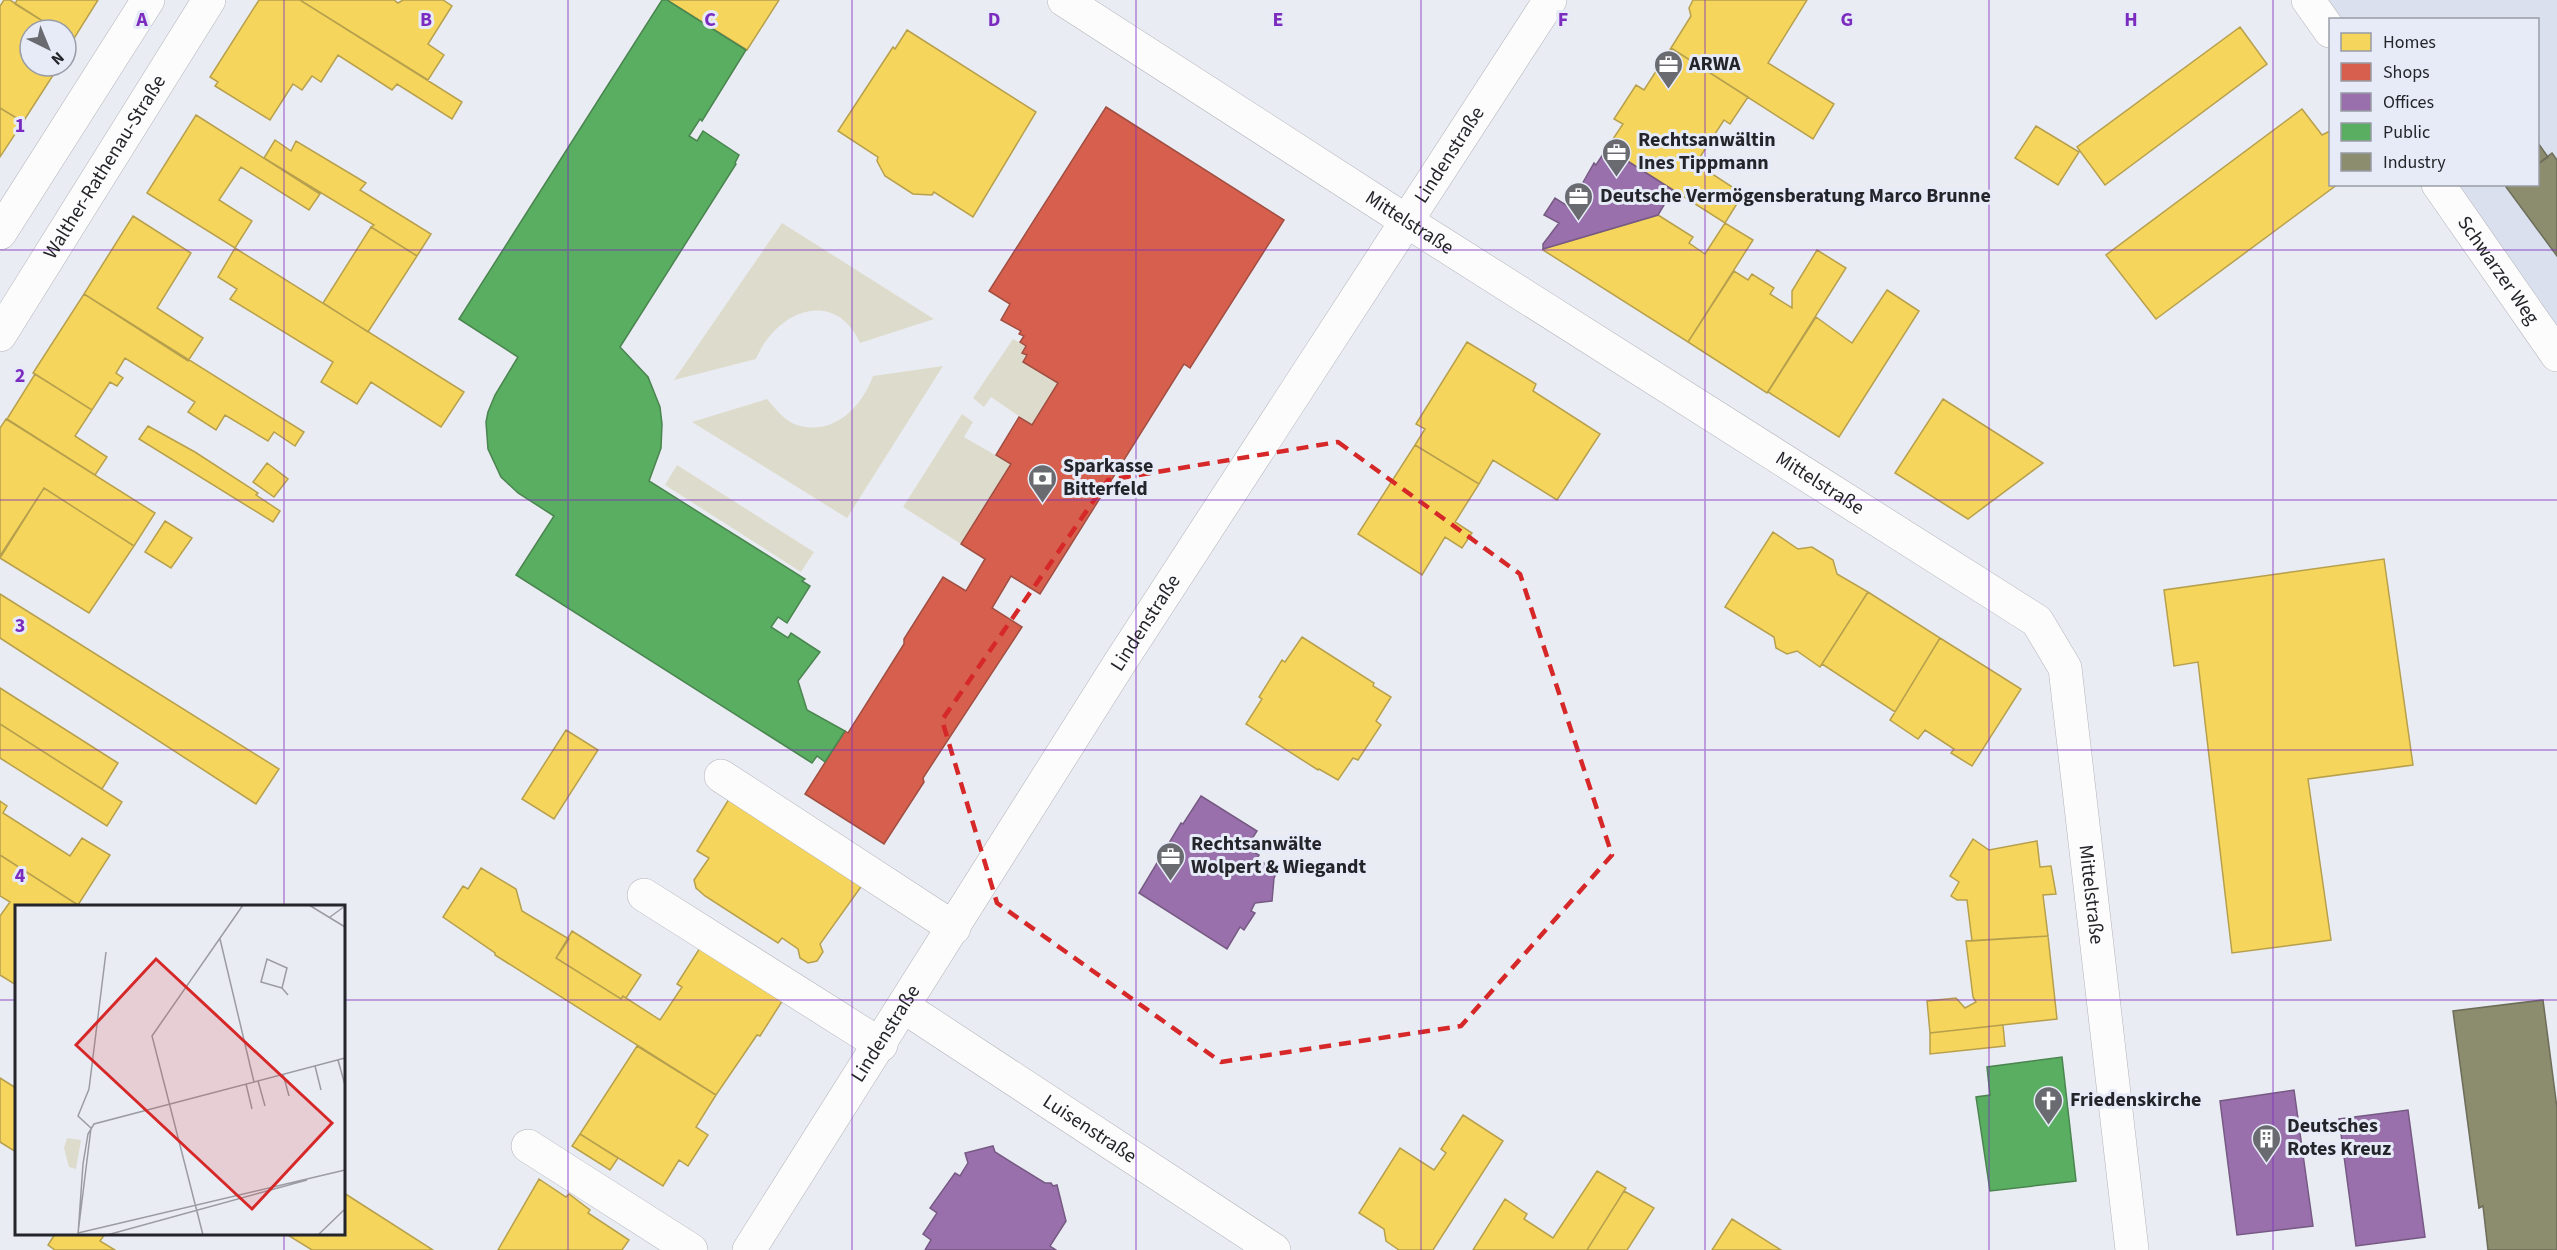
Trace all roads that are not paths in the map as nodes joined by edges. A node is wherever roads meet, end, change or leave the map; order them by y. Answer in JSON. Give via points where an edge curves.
{"nodes":[{"id":1,"x":148,"y":0,"type":"edge"},
{"id":2,"x":209,"y":0,"type":"edge"},
{"id":3,"x":1064,"y":0,"type":"edge"},
{"id":4,"x":1550,"y":0,"type":"edge"},
{"id":5,"x":2308,"y":0,"type":"edge"},
{"id":6,"x":2329,"y":29,"type":"edge"},
{"id":7,"x":2439,"y":186,"type":"edge"},
{"id":8,"x":1408,"y":222,"type":"junction"},
{"id":9,"x":2,"y":225,"type":"edge"},
{"id":10,"x":0,"y":335,"type":"edge"},
{"id":11,"x":2557,"y":355,"type":"edge"},
{"id":12,"x":721,"y":776,"type":"dead end"},
{"id":13,"x":644,"y":895,"type":"dead end"},
{"id":14,"x":954,"y":928,"type":"junction"},
{"id":15,"x":904,"y":1007,"type":"junction"},
{"id":16,"x":881,"y":1044,"type":"junction"},
{"id":17,"x":528,"y":1146,"type":"dead end"},
{"id":18,"x":691,"y":1250,"type":"edge"},
{"id":19,"x":749,"y":1250,"type":"edge"},
{"id":20,"x":1274,"y":1250,"type":"edge"},
{"id":21,"x":2132,"y":1250,"type":"edge"}],
"edges":[{"from":1,"to":9,"type":"street"},
{"from":2,"to":10,"type":"street","name":"Walther-Rathenau-Straße"},
{"from":3,"to":8,"type":"street","name":"Mittelstraße"},
{"from":4,"to":8,"type":"street","name":"Lindenstraße"},
{"from":5,"to":6,"type":"street"},
{"from":7,"to":11,"type":"street","name":"Schwarzer Weg"},
{"from":8,"to":14,"type":"street","name":"Lindenstraße","via":[[1119,664]]},
{"from":8,"to":21,"type":"street","name":"Mittelstraße","via":[[2037,621],[2065,668]]},
{"from":12,"to":14,"type":"street"},
{"from":13,"to":16,"type":"street"},
{"from":14,"to":15,"type":"street","name":"Lindenstraße"},
{"from":15,"to":16,"type":"street","name":"Lindenstraße"},
{"from":15,"to":20,"type":"street","name":"Luisenstraße"},
{"from":16,"to":19,"type":"street","name":"Lindenstraße"},
{"from":17,"to":18,"type":"street"}]}
